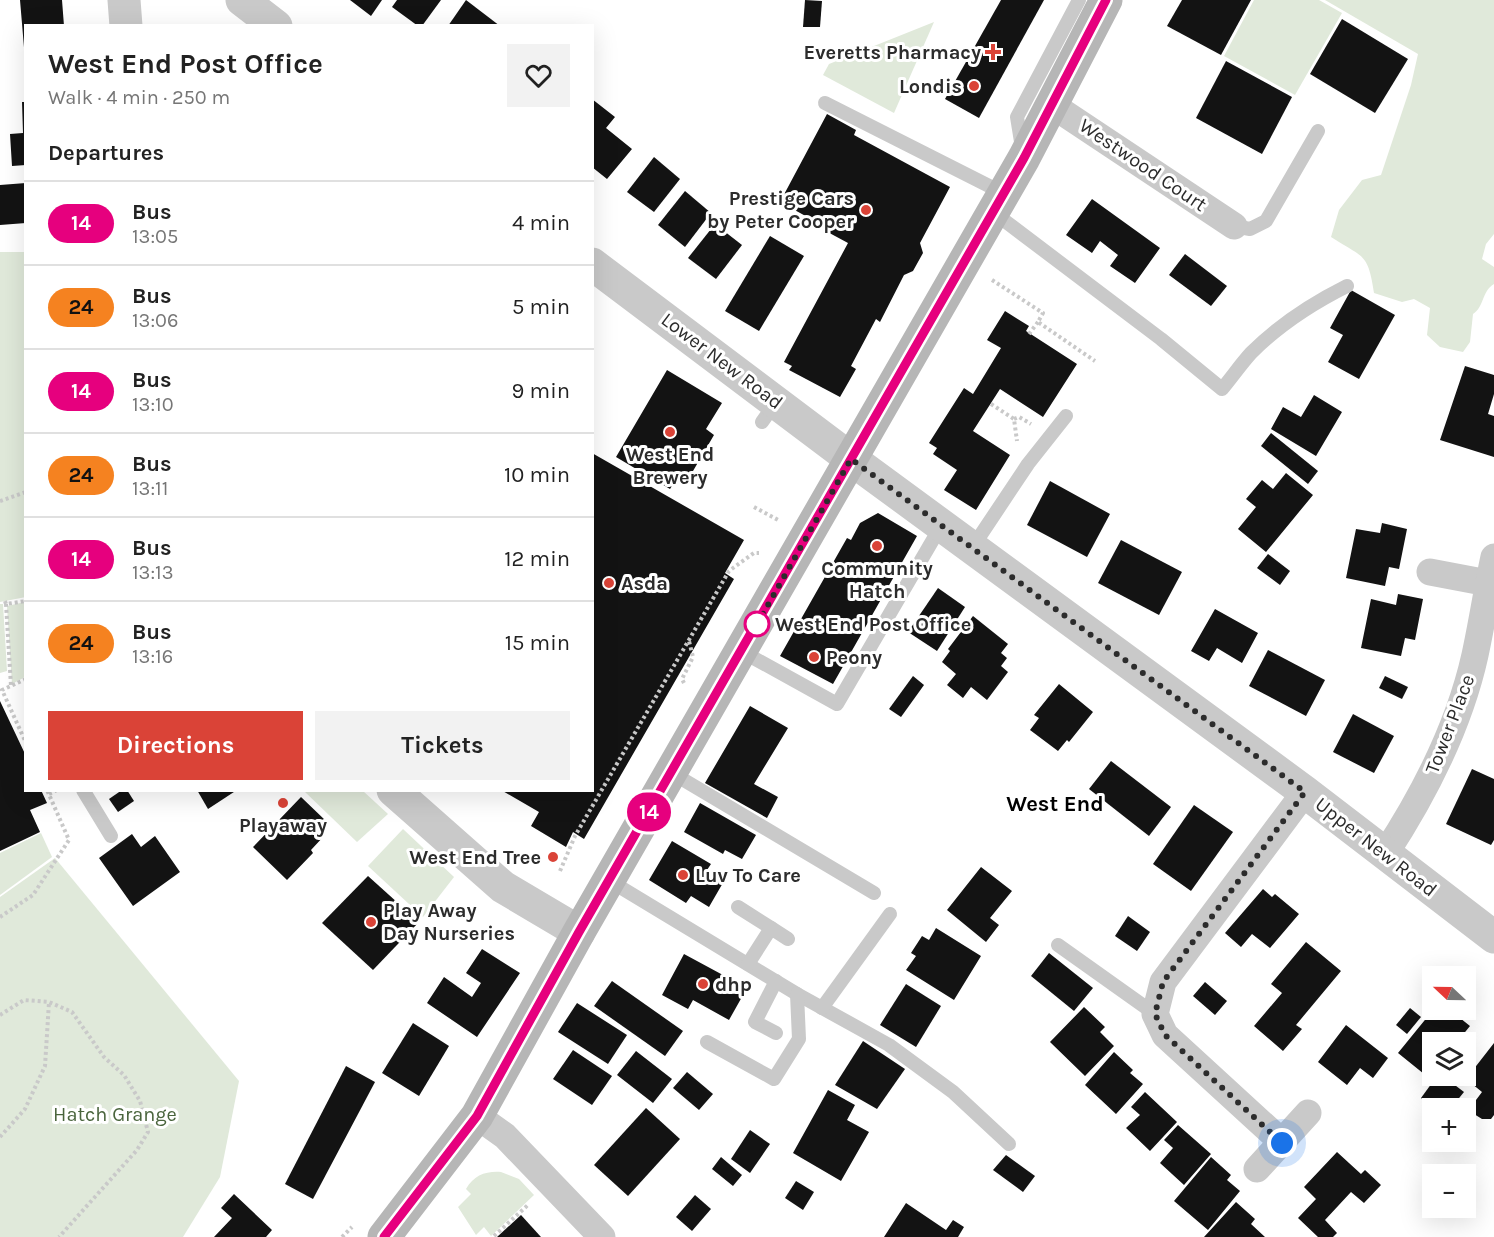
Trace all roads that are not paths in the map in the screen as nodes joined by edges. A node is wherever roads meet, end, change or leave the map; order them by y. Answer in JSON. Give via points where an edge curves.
{"nodes":[{"id":1,"x":124,"y":0,"type":"edge"},
{"id":2,"x":242,"y":0,"type":"edge"},
{"id":3,"x":1078,"y":0,"type":"edge"},
{"id":4,"x":1106,"y":0,"type":"edge"},
{"id":5,"x":126,"y":24,"type":"edge"},
{"id":6,"x":273,"y":24,"type":"edge"},
{"id":7,"x":825,"y":103,"type":"dead end"},
{"id":8,"x":1052,"y":105,"type":"junction"},
{"id":9,"x":1318,"y":131,"type":"dead end"},
{"id":10,"x":1024,"y":158,"type":"junction"},
{"id":11,"x":998,"y":202,"type":"junction"},
{"id":12,"x":1234,"y":226,"type":"joint"},
{"id":13,"x":594,"y":266,"type":"edge"},
{"id":14,"x":1347,"y":286,"type":"dead end"},
{"id":15,"x":1066,"y":416,"type":"dead end"},
{"id":16,"x":851,"y":459,"type":"junction"},
{"id":17,"x":941,"y":525,"type":"junction"},
{"id":18,"x":972,"y":548,"type":"junction"},
{"id":19,"x":1494,"y":556,"type":"edge"},
{"id":20,"x":1430,"y":572,"type":"dead end"},
{"id":21,"x":1488,"y":584,"type":"junction"},
{"id":22,"x":741,"y":651,"type":"junction"},
{"id":23,"x":672,"y":773,"type":"junction"},
{"id":24,"x":84,"y":792,"type":"edge"},
{"id":25,"x":395,"y":792,"type":"edge"},
{"id":26,"x":1305,"y":792,"type":"junction"},
{"id":27,"x":111,"y":836,"type":"dead end"},
{"id":28,"x":1385,"y":854,"type":"junction"},
{"id":29,"x":610,"y":881,"type":"junction"},
{"id":30,"x":874,"y":893,"type":"dead end"},
{"id":31,"x":738,"y":907,"type":"dead end"},
{"id":32,"x":890,"y":914,"type":"dead end"},
{"id":33,"x":771,"y":928,"type":"junction"},
{"id":34,"x":579,"y":932,"type":"junction"},
{"id":35,"x":1494,"y":937,"type":"edge"},
{"id":36,"x":788,"y":939,"type":"dead end"},
{"id":37,"x":1058,"y":945,"type":"dead end"},
{"id":38,"x":748,"y":964,"type":"junction"},
{"id":39,"x":776,"y":981,"type":"junction"},
{"id":40,"x":797,"y":994,"type":"junction"},
{"id":41,"x":822,"y":1008,"type":"junction"},
{"id":42,"x":1155,"y":1014,"type":"junction"},
{"id":43,"x":776,"y":1033,"type":"dead end"},
{"id":44,"x":707,"y":1042,"type":"dead end"},
{"id":45,"x":1308,"y":1113,"type":"dead end"},
{"id":46,"x":477,"y":1116,"type":"junction"},
{"id":47,"x":1282,"y":1143,"type":"junction"},
{"id":48,"x":1009,"y":1144,"type":"dead end"},
{"id":49,"x":1257,"y":1169,"type":"dead end"},
{"id":50,"x":384,"y":1237,"type":"edge"},
{"id":51,"x":602,"y":1237,"type":"edge"}],
"edges":[{"from":1,"to":5,"type":"street"},
{"from":2,"to":6,"type":"street"},
{"from":3,"to":10,"type":"lane","via":[[1017,117]]},
{"from":4,"to":8,"type":"main road"},
{"from":7,"to":11,"type":"lane"},
{"from":8,"to":10,"type":"main road"},
{"from":8,"to":12,"type":"street","name":"Westwood Court"},
{"from":9,"to":12,"type":"lane","via":[[1266,221],[1250,229]]},
{"from":10,"to":11,"type":"main road"},
{"from":11,"to":14,"type":"lane","via":[[1222,389],[1251,354],[1284,324]]},
{"from":11,"to":16,"type":"main road"},
{"from":13,"to":16,"type":"street","name":"Lower New Road","via":[[769,412]]},
{"from":15,"to":18,"type":"lane","via":[[1028,464]]},
{"from":16,"to":17,"type":"street","name":"Upper New Road"},
{"from":16,"to":22,"type":"main road"},
{"from":17,"to":18,"type":"street","name":"Upper New Road"},
{"from":17,"to":22,"type":"lane","via":[[837,704]]},
{"from":18,"to":26,"type":"street","name":"Upper New Road"},
{"from":19,"to":21,"type":"street","name":"Tower Place"},
{"from":20,"to":21,"type":"street"},
{"from":21,"to":28,"type":"street","name":"Tower Place","via":[[1475,657],[1442,756]]},
{"from":22,"to":23,"type":"main road"},
{"from":23,"to":29,"type":"main road"},
{"from":23,"to":30,"type":"lane"},
{"from":24,"to":27,"type":"lane"},
{"from":25,"to":34,"type":"street","via":[[503,887]]},
{"from":26,"to":28,"type":"street","name":"Upper New Road"},
{"from":26,"to":42,"type":"street","via":[[1163,982]]},
{"from":28,"to":35,"type":"street","name":"Upper New Road"},
{"from":29,"to":34,"type":"main road"},
{"from":29,"to":38,"type":"lane"},
{"from":31,"to":33,"type":"lane"},
{"from":32,"to":41,"type":"lane"},
{"from":33,"to":36,"type":"lane"},
{"from":33,"to":38,"type":"lane"},
{"from":34,"to":46,"type":"main road"},
{"from":37,"to":42,"type":"lane"},
{"from":38,"to":39,"type":"lane"},
{"from":39,"to":40,"type":"lane"},
{"from":39,"to":43,"type":"lane","via":[[755,1022]]},
{"from":40,"to":41,"type":"lane"},
{"from":40,"to":44,"type":"lane","via":[[799,1039],[774,1079]]},
{"from":41,"to":48,"type":"lane","via":[[889,1045],[953,1092]]},
{"from":42,"to":47,"type":"street","via":[[1165,1035]]},
{"from":45,"to":47,"type":"street"},
{"from":46,"to":50,"type":"main road"},
{"from":46,"to":51,"type":"street","via":[[505,1136]]},
{"from":47,"to":49,"type":"street"}]}
